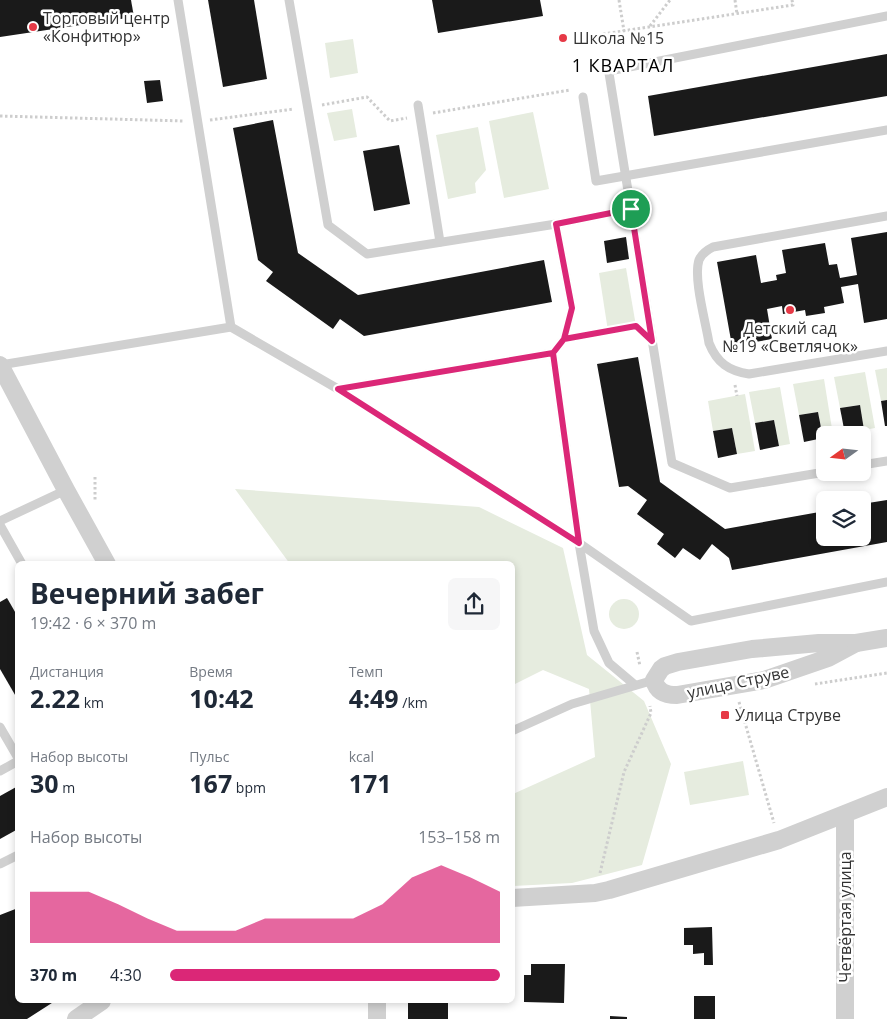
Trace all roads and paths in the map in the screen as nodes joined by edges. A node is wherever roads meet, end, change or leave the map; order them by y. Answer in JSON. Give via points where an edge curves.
{"nodes":[{"id":1,"x":178,"y":0,"type":"edge"},
{"id":2,"x":290,"y":0,"type":"edge"},
{"id":3,"x":619,"y":0,"type":"edge"},
{"id":4,"x":670,"y":0,"type":"edge"},
{"id":5,"x":735,"y":0,"type":"edge"},
{"id":6,"x":792,"y":0,"type":"edge"},
{"id":7,"x":738,"y":14,"type":"junction"},
{"id":8,"x":887,"y":16,"type":"edge"},
{"id":9,"x":650,"y":27,"type":"junction"},
{"id":10,"x":624,"y":31,"type":"junction"},
{"id":11,"x":603,"y":34,"type":"dead end"},
{"id":12,"x":583,"y":97,"type":"dead end"},
{"id":13,"x":418,"y":105,"type":"dead end"},
{"id":14,"x":887,"y":130,"type":"edge"},
{"id":15,"x":625,"y":175,"type":"junction"},
{"id":16,"x":631,"y":209,"type":"junction"},
{"id":17,"x":887,"y":216,"type":"edge"},
{"id":18,"x":556,"y":224,"type":"junction"},
{"id":19,"x":440,"y":242,"type":"junction"},
{"id":20,"x":232,"y":326,"type":"junction"},
{"id":21,"x":564,"y":339,"type":"junction"},
{"id":22,"x":652,"y":341,"type":"junction"},
{"id":23,"x":887,"y":351,"type":"edge"},
{"id":24,"x":553,"y":353,"type":"junction"},
{"id":25,"x":0,"y":365,"type":"edge"},
{"id":26,"x":338,"y":389,"type":"junction"},
{"id":27,"x":887,"y":461,"type":"edge"},
{"id":28,"x":871,"y":464,"type":"edge"},
{"id":29,"x":816,"y":474,"type":"edge"},
{"id":30,"x":66,"y":490,"type":"junction"},
{"id":31,"x":0,"y":521,"type":"edge"},
{"id":32,"x":0,"y":525,"type":"edge"},
{"id":33,"x":579,"y":543,"type":"junction"},
{"id":34,"x":20,"y":561,"type":"edge"},
{"id":35,"x":105,"y":561,"type":"edge"},
{"id":36,"x":887,"y":582,"type":"edge"},
{"id":37,"x":887,"y":638,"type":"edge"},
{"id":38,"x":856,"y":643,"type":"junction"},
{"id":39,"x":654,"y":680,"type":"junction"},
{"id":40,"x":635,"y":685,"type":"junction"},
{"id":41,"x":733,"y":685,"type":"junction"},
{"id":42,"x":651,"y":714,"type":"dead end"},
{"id":43,"x":0,"y":727,"type":"edge"},
{"id":44,"x":515,"y":731,"type":"edge"},
{"id":45,"x":15,"y":754,"type":"edge"},
{"id":46,"x":15,"y":762,"type":"edge"},
{"id":47,"x":0,"y":771,"type":"edge"},
{"id":48,"x":887,"y":797,"type":"edge"},
{"id":49,"x":845,"y":814,"type":"junction"},
{"id":50,"x":779,"y":840,"type":"junction"},
{"id":51,"x":15,"y":856,"type":"edge"},
{"id":52,"x":0,"y":864,"type":"edge"},
{"id":53,"x":595,"y":893,"type":"junction"},
{"id":54,"x":515,"y":898,"type":"edge"},
{"id":55,"x":99,"y":1003,"type":"edge"},
{"id":56,"x":377,"y":1003,"type":"edge"},
{"id":57,"x":76,"y":1019,"type":"edge"},
{"id":58,"x":377,"y":1019,"type":"edge"},
{"id":59,"x":844,"y":1019,"type":"edge"}],
"edges":[{"from":1,"to":20,"type":"lane"},
{"from":2,"to":19,"type":"lane","via":[[328,225],[367,254]]},
{"from":3,"to":10,"type":"path"},
{"from":4,"to":9,"type":"path"},
{"from":5,"to":7,"type":"path"},
{"from":6,"to":7,"type":"path","via":[[793,5]]},
{"from":7,"to":9,"type":"path"},
{"from":8,"to":15,"type":"lane","via":[[608,69]]},
{"from":9,"to":10,"type":"path"},
{"from":10,"to":11,"type":"path"},
{"from":12,"to":15,"type":"lane","via":[[596,181]]},
{"from":13,"to":19,"type":"lane"},
{"from":14,"to":15,"type":"lane"},
{"from":15,"to":16,"type":"lane"},
{"from":16,"to":18,"type":"lane"},
{"from":16,"to":22,"type":"lane"},
{"from":17,"to":23,"type":"lane","via":[[713,247],[700,258],[697,276],[709,343],[720,363],[733,370],[749,374]]},
{"from":18,"to":19,"type":"lane"},
{"from":18,"to":21,"type":"lane","via":[[572,308]]},
{"from":20,"to":25,"type":"lane"},
{"from":20,"to":26,"type":"lane"},
{"from":21,"to":22,"type":"path","via":[[636,326]]},
{"from":21,"to":24,"type":"lane"},
{"from":22,"to":29,"type":"lane","via":[[672,463],[730,488]]},
{"from":24,"to":26,"type":"lane"},
{"from":24,"to":33,"type":"lane"},
{"from":25,"to":30,"type":"street"},
{"from":26,"to":33,"type":"path"},
{"from":27,"to":28,"type":"lane"},
{"from":30,"to":31,"type":"lane"},
{"from":30,"to":35,"type":"street"},
{"from":32,"to":34,"type":"lane"},
{"from":33,"to":36,"type":"lane","via":[[692,621]]},
{"from":33,"to":40,"type":"lane","via":[[594,631],[609,663]]},
{"from":37,"to":38,"type":"street","name":"улица Струве"},
{"from":38,"to":39,"type":"street","name":"улица Струве","via":[[785,645],[678,662],[661,669]]},
{"from":38,"to":41,"type":"street","name":"улица Струве","via":[[799,669]]},
{"from":39,"to":40,"type":"lane"},
{"from":39,"to":41,"type":"street","name":"улица Струве","via":[[656,687],[668,695]]},
{"from":40,"to":44,"type":"lane","via":[[572,704]]},
{"from":41,"to":50,"type":"path"},
{"from":42,"to":53,"type":"path","via":[[624,772]]},
{"from":43,"to":45,"type":"lane"},
{"from":46,"to":47,"type":"lane"},
{"from":48,"to":49,"type":"street"},
{"from":49,"to":50,"type":"street"},
{"from":49,"to":59,"type":"street","name":"Четвёртая улица"},
{"from":50,"to":53,"type":"street"},
{"from":51,"to":52,"type":"lane"},
{"from":53,"to":54,"type":"street"},
{"from":55,"to":57,"type":"street"},
{"from":56,"to":58,"type":"street"}]}
